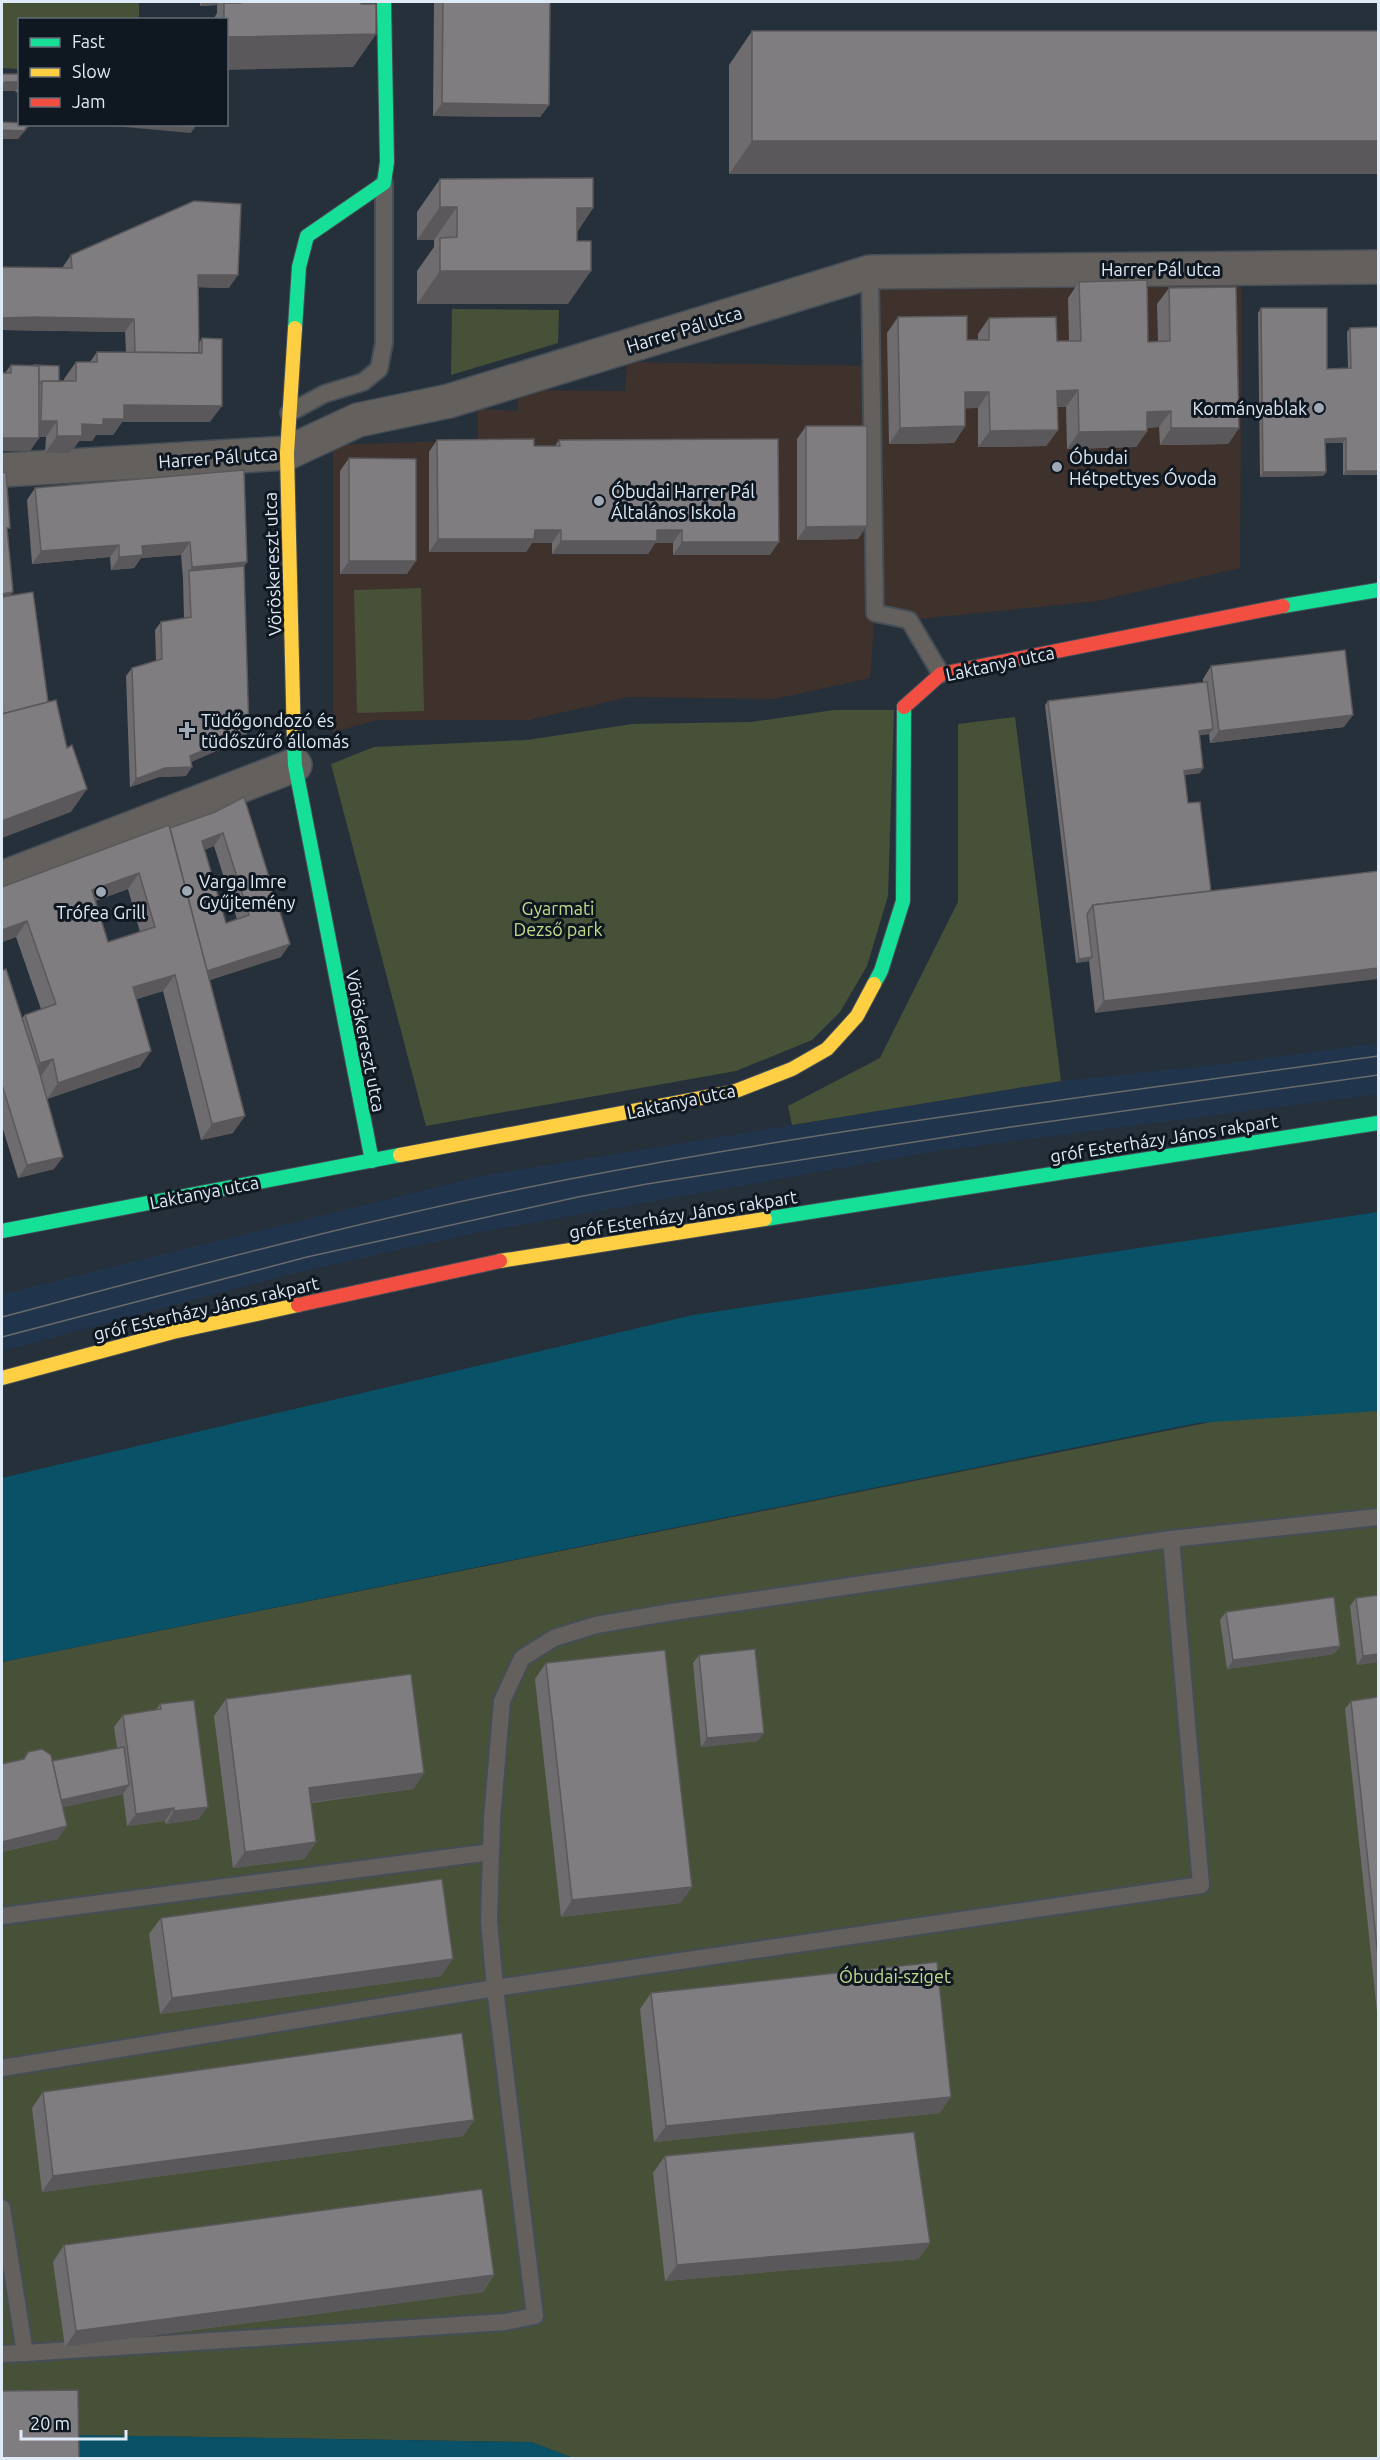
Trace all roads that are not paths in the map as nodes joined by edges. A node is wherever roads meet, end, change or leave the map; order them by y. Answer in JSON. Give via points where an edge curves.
{"nodes":[{"id":1,"x":384,"y":2,"type":"edge"},
{"id":2,"x":384,"y":183,"type":"junction"},
{"id":3,"x":1378,"y":267,"type":"edge"},
{"id":4,"x":870,"y":272,"type":"junction"},
{"id":5,"x":289,"y":413,"type":"junction"},
{"id":6,"x":287,"y":453,"type":"junction"},
{"id":7,"x":2,"y":470,"type":"edge"},
{"id":8,"x":1378,"y":590,"type":"edge"},
{"id":9,"x":941,"y":674,"type":"junction"},
{"id":10,"x":295,"y":765,"type":"junction"},
{"id":11,"x":2,"y":878,"type":"edge"},
{"id":12,"x":1378,"y":1123,"type":"edge"},
{"id":13,"x":372,"y":1161,"type":"junction"},
{"id":14,"x":2,"y":1231,"type":"edge"},
{"id":15,"x":2,"y":1378,"type":"edge"},
{"id":16,"x":1378,"y":1517,"type":"edge"},
{"id":17,"x":1171,"y":1539,"type":"junction"},
{"id":18,"x":491,"y":1852,"type":"junction"},
{"id":19,"x":2,"y":1916,"type":"edge"},
{"id":20,"x":495,"y":1988,"type":"junction"},
{"id":21,"x":2,"y":2068,"type":"edge"},
{"id":22,"x":2,"y":2208,"type":"edge"},
{"id":23,"x":25,"y":2353,"type":"junction"},
{"id":24,"x":2,"y":2354,"type":"edge"}],
"edges":[{"from":1,"to":2,"type":"street"},
{"from":2,"to":5,"type":"street","name":"Vöröskereszt utca","via":[[307,236],[299,267]]},
{"from":2,"to":5,"type":"lane","via":[[384,343],[380,369],[363,382],[324,394]]},
{"from":3,"to":4,"type":"street","name":"Harrer Pál utca"},
{"from":4,"to":6,"type":"street","name":"Harrer Pál utca","via":[[449,401],[358,420]]},
{"from":4,"to":9,"type":"lane","via":[[875,613],[909,620]]},
{"from":5,"to":6,"type":"street","name":"Vöröskereszt utca"},
{"from":6,"to":7,"type":"street","name":"Harrer Pál utca"},
{"from":6,"to":10,"type":"street","name":"Vöröskereszt utca"},
{"from":8,"to":9,"type":"street","name":"Laktanya utca"},
{"from":9,"to":13,"type":"street","name":"Laktanya utca","via":[[903,705],[903,901],[881,971],[857,1016],[827,1050],[792,1069],[733,1092]]},
{"from":10,"to":11,"type":"street"},
{"from":10,"to":13,"type":"street","name":"Vöröskereszt utca"},
{"from":12,"to":15,"type":"street","name":"gróf Esterházy János rakpart","via":[[504,1260],[173,1332]]},
{"from":13,"to":14,"type":"street","name":"Laktanya utca"},
{"from":16,"to":17,"type":"lane"},
{"from":17,"to":18,"type":"lane","via":[[672,1612],[596,1625],[554,1638],[522,1658],[502,1701]]},
{"from":17,"to":20,"type":"lane","via":[[1201,1885]]},
{"from":18,"to":19,"type":"lane"},
{"from":18,"to":20,"type":"lane","via":[[489,1921]]},
{"from":20,"to":21,"type":"lane"},
{"from":20,"to":23,"type":"lane","via":[[535,2316],[505,2322]]},
{"from":22,"to":23,"type":"lane"},
{"from":23,"to":24,"type":"lane"}]}
